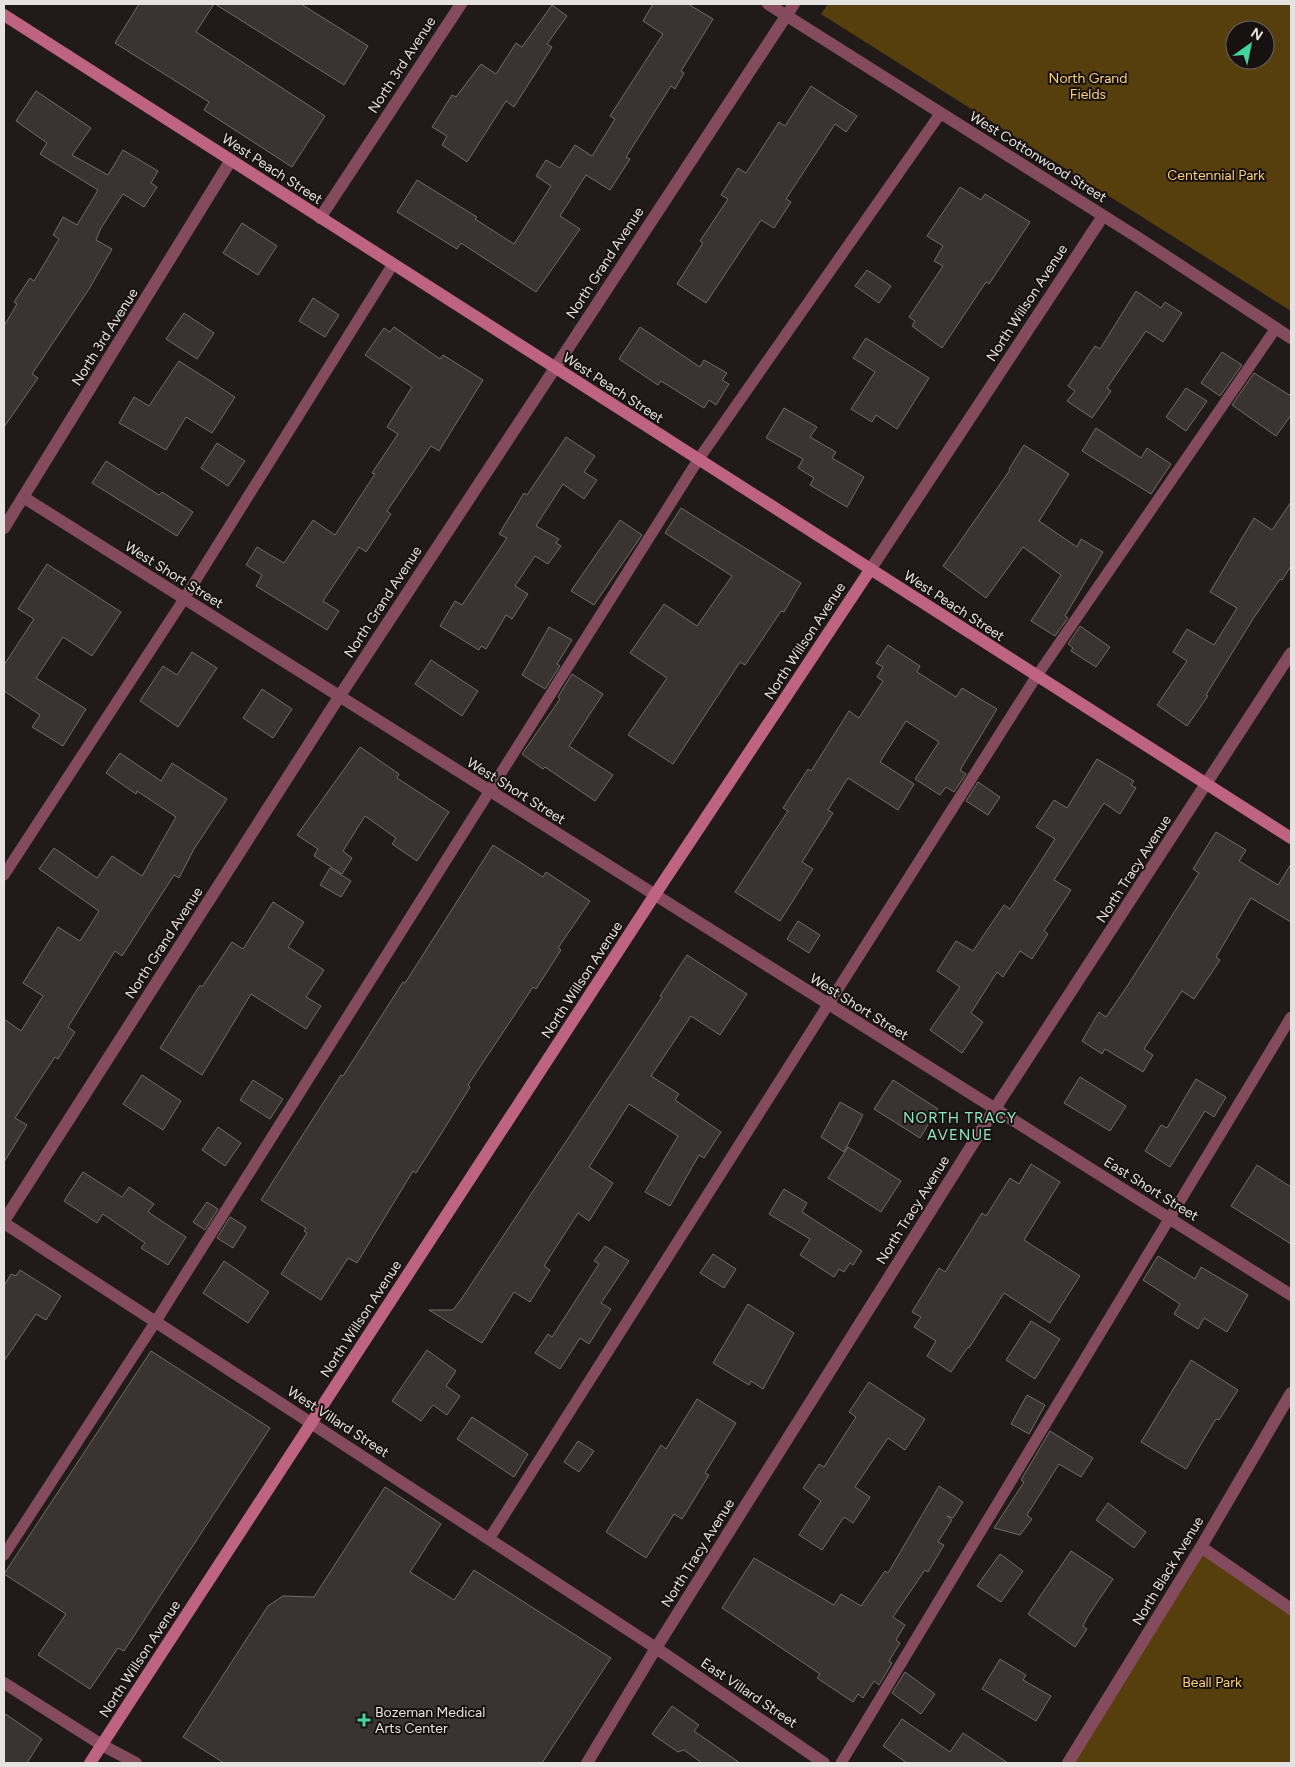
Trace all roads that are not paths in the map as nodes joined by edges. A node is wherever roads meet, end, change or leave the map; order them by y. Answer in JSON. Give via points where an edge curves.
{"nodes":[{"id":1,"x":460,"y":4,"type":"edge"},
{"id":2,"x":768,"y":4,"type":"edge"},
{"id":3,"x":794,"y":4,"type":"edge"},
{"id":4,"x":4,"y":15,"type":"edge"},
{"id":5,"x":786,"y":15,"type":"junction"},
{"id":6,"x":940,"y":114,"type":"junction"},
{"id":7,"x":231,"y":160,"type":"junction"},
{"id":8,"x":1103,"y":216,"type":"junction"},
{"id":9,"x":320,"y":218,"type":"junction"},
{"id":10,"x":393,"y":264,"type":"junction"},
{"id":11,"x":1276,"y":328,"type":"junction"},
{"id":12,"x":1291,"y":338,"type":"edge"},
{"id":13,"x":553,"y":368,"type":"junction"},
{"id":14,"x":698,"y":460,"type":"junction"},
{"id":15,"x":23,"y":497,"type":"junction"},
{"id":16,"x":4,"y":528,"type":"edge"},
{"id":17,"x":870,"y":570,"type":"junction"},
{"id":18,"x":184,"y":599,"type":"junction"},
{"id":19,"x":1291,"y":653,"type":"edge"},
{"id":20,"x":1036,"y":677,"type":"junction"},
{"id":21,"x":339,"y":696,"type":"junction"},
{"id":22,"x":1206,"y":786,"type":"junction"},
{"id":23,"x":490,"y":792,"type":"junction"},
{"id":24,"x":1291,"y":838,"type":"edge"},
{"id":25,"x":4,"y":875,"type":"edge"},
{"id":26,"x":654,"y":896,"type":"junction"},
{"id":27,"x":827,"y":1004,"type":"junction"},
{"id":28,"x":1291,"y":1017,"type":"edge"},
{"id":29,"x":994,"y":1110,"type":"junction"},
{"id":30,"x":1170,"y":1218,"type":"junction"},
{"id":31,"x":4,"y":1222,"type":"edge"},
{"id":32,"x":1291,"y":1296,"type":"edge"},
{"id":33,"x":156,"y":1321,"type":"junction"},
{"id":34,"x":1291,"y":1393,"type":"edge"},
{"id":35,"x":312,"y":1423,"type":"junction"},
{"id":36,"x":489,"y":1539,"type":"junction"},
{"id":37,"x":1201,"y":1547,"type":"junction"},
{"id":38,"x":4,"y":1555,"type":"edge"},
{"id":39,"x":1291,"y":1609,"type":"edge"},
{"id":40,"x":656,"y":1648,"type":"junction"},
{"id":41,"x":4,"y":1683,"type":"edge"},
{"id":42,"x":102,"y":1745,"type":"junction"},
{"id":43,"x":90,"y":1763,"type":"edge"},
{"id":44,"x":136,"y":1763,"type":"edge"},
{"id":45,"x":587,"y":1763,"type":"edge"},
{"id":46,"x":824,"y":1763,"type":"edge"},
{"id":47,"x":841,"y":1763,"type":"edge"},
{"id":48,"x":1068,"y":1763,"type":"edge"}],
"edges":[{"from":1,"to":9,"type":"street","name":"North 3rd Avenue"},
{"from":2,"to":5,"type":"street","name":"West Cottonwood Street"},
{"from":3,"to":5,"type":"street","name":"North Grand Avenue"},
{"from":4,"to":7,"type":"main road","name":"West Peach Street"},
{"from":5,"to":6,"type":"street","name":"West Cottonwood Street"},
{"from":5,"to":13,"type":"street","name":"North Grand Avenue"},
{"from":6,"to":8,"type":"street","name":"West Cottonwood Street"},
{"from":6,"to":14,"type":"lane"},
{"from":7,"to":9,"type":"main road","name":"West Peach Street"},
{"from":7,"to":15,"type":"street","name":"North 3rd Avenue"},
{"from":8,"to":11,"type":"street","name":"West Cottonwood Street"},
{"from":8,"to":17,"type":"street","name":"North Willson Avenue"},
{"from":9,"to":10,"type":"main road","name":"West Peach Street"},
{"from":10,"to":13,"type":"main road","name":"West Peach Street"},
{"from":10,"to":18,"type":"lane"},
{"from":11,"to":12,"type":"street","name":"West Cottonwood Street"},
{"from":11,"to":20,"type":"lane"},
{"from":13,"to":14,"type":"main road","name":"West Peach Street"},
{"from":13,"to":21,"type":"street","name":"North Grand Avenue"},
{"from":14,"to":17,"type":"main road","name":"West Peach Street"},
{"from":14,"to":23,"type":"lane"},
{"from":15,"to":16,"type":"street","name":"North 3rd Avenue"},
{"from":15,"to":18,"type":"street","name":"West Short Street"},
{"from":17,"to":20,"type":"main road","name":"West Peach Street"},
{"from":17,"to":26,"type":"main road","name":"North Willson Avenue"},
{"from":18,"to":21,"type":"street","name":"West Short Street"},
{"from":18,"to":25,"type":"lane"},
{"from":19,"to":22,"type":"street","name":"North Tracy Avenue"},
{"from":20,"to":22,"type":"main road","name":"West Peach Street"},
{"from":20,"to":27,"type":"lane"},
{"from":21,"to":23,"type":"street","name":"West Short Street"},
{"from":21,"to":31,"type":"street","name":"North Grand Avenue"},
{"from":22,"to":24,"type":"main road","name":"West Peach Street"},
{"from":22,"to":29,"type":"street","name":"North Tracy Avenue"},
{"from":23,"to":26,"type":"street","name":"West Short Street"},
{"from":23,"to":33,"type":"lane"},
{"from":26,"to":27,"type":"street","name":"West Short Street"},
{"from":26,"to":35,"type":"main road","name":"North Willson Avenue"},
{"from":27,"to":29,"type":"street","name":"West Short Street"},
{"from":27,"to":36,"type":"lane"},
{"from":28,"to":30,"type":"lane"},
{"from":29,"to":30,"type":"street","name":"East Short Street"},
{"from":29,"to":40,"type":"street","name":"North Tracy Avenue"},
{"from":30,"to":32,"type":"street","name":"East Short Street"},
{"from":30,"to":47,"type":"lane"},
{"from":31,"to":33,"type":"street","name":"West Villard Street"},
{"from":33,"to":35,"type":"street","name":"West Villard Street"},
{"from":33,"to":38,"type":"lane"},
{"from":34,"to":37,"type":"street","name":"North Black Avenue"},
{"from":35,"to":36,"type":"street","name":"West Villard Street"},
{"from":35,"to":42,"type":"main road","name":"North Willson Avenue"},
{"from":36,"to":40,"type":"street","name":"West Villard Street"},
{"from":37,"to":39,"type":"street"},
{"from":37,"to":48,"type":"street","name":"North Black Avenue"},
{"from":40,"to":45,"type":"street","name":"North Tracy Avenue"},
{"from":40,"to":46,"type":"street","name":"East Villard Street"},
{"from":41,"to":42,"type":"street"},
{"from":42,"to":43,"type":"main road","name":"North Willson Avenue"},
{"from":42,"to":44,"type":"street"}]}
